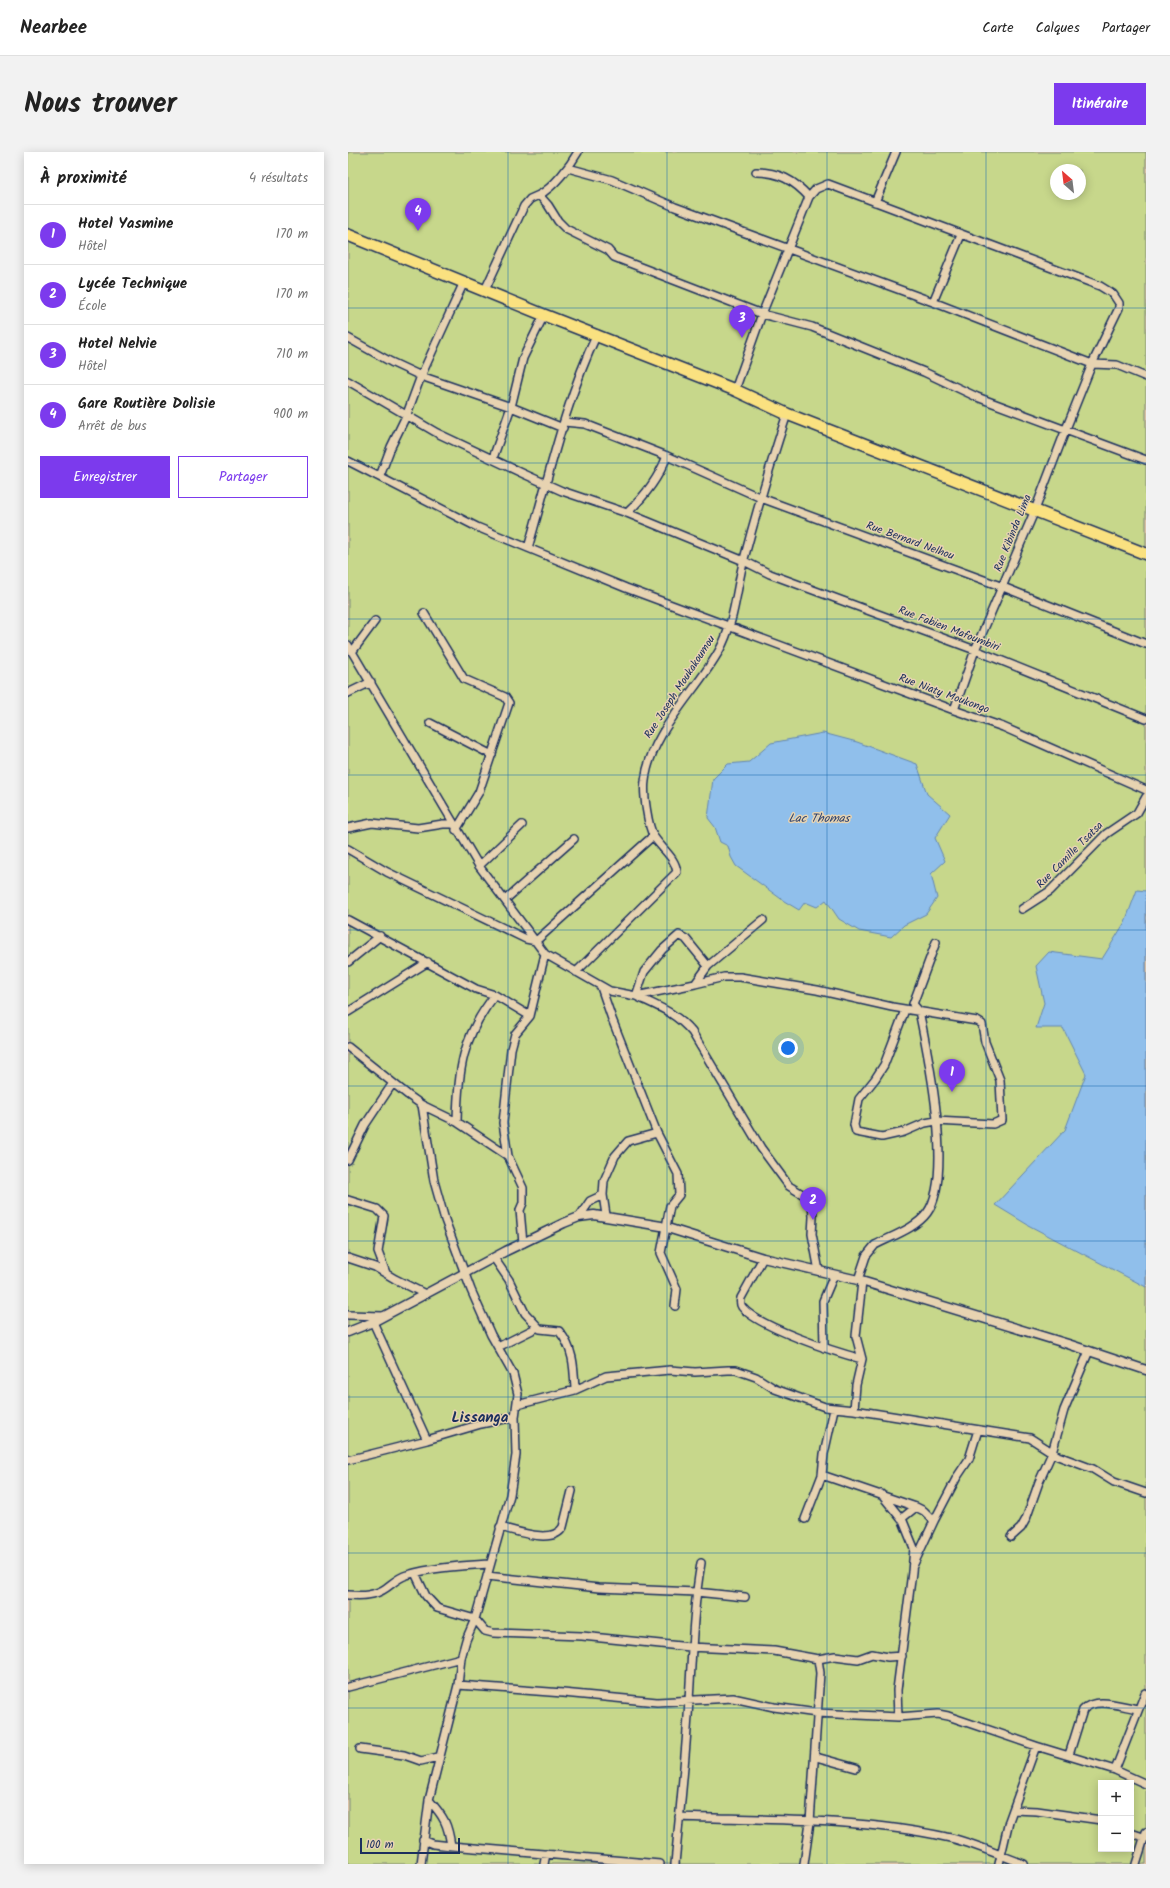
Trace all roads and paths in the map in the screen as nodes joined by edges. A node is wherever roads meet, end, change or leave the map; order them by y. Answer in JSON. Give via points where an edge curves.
{"nodes":[{"id":1,"x":578,"y":152,"type":"edge"},
{"id":2,"x":896,"y":152,"type":"edge"},
{"id":3,"x":568,"y":168,"type":"junction"},
{"id":4,"x":756,"y":172,"type":"dead end"},
{"id":5,"x":539,"y":195,"type":"junction"},
{"id":6,"x":809,"y":196,"type":"junction"},
{"id":7,"x":875,"y":202,"type":"junction"},
{"id":8,"x":348,"y":235,"type":"edge"},
{"id":9,"x":961,"y":235,"type":"junction"},
{"id":10,"x":788,"y":247,"type":"junction"},
{"id":11,"x":464,"y":282,"type":"junction"},
{"id":12,"x":485,"y":290,"type":"junction"},
{"id":13,"x":933,"y":302,"type":"junction"},
{"id":14,"x":762,"y":314,"type":"junction"},
{"id":15,"x":544,"y":315,"type":"junction"},
{"id":16,"x":597,"y":334,"type":"junction"},
{"id":17,"x":348,"y":338,"type":"edge"},
{"id":18,"x":1092,"y":364,"type":"junction"},
{"id":19,"x":421,"y":376,"type":"junction"},
{"id":20,"x":1146,"y":377,"type":"edge"},
{"id":21,"x":348,"y":382,"type":"edge"},
{"id":22,"x":735,"y":390,"type":"junction"},
{"id":23,"x":511,"y":407,"type":"junction"},
{"id":24,"x":407,"y":414,"type":"junction"},
{"id":25,"x":787,"y":414,"type":"junction"},
{"id":26,"x":563,"y":425,"type":"junction"},
{"id":27,"x":1066,"y":429,"type":"junction"},
{"id":28,"x":667,"y":456,"type":"junction"},
{"id":29,"x":493,"y":458,"type":"junction"},
{"id":30,"x":1146,"y":460,"type":"edge"},
{"id":31,"x":348,"y":461,"type":"edge"},
{"id":32,"x":380,"y":476,"type":"junction"},
{"id":33,"x":547,"y":484,"type":"junction"},
{"id":34,"x":761,"y":498,"type":"junction"},
{"id":35,"x":1035,"y":510,"type":"junction"},
{"id":36,"x":627,"y":513,"type":"junction"},
{"id":37,"x":528,"y":548,"type":"junction"},
{"id":38,"x":1146,"y":554,"type":"edge"},
{"id":39,"x":744,"y":561,"type":"junction"},
{"id":40,"x":1003,"y":587,"type":"junction"},
{"id":41,"x":424,"y":613,"type":"dead end"},
{"id":42,"x":375,"y":621,"type":"dead end"},
{"id":43,"x":731,"y":626,"type":"junction"},
{"id":44,"x":1146,"y":644,"type":"edge"},
{"id":45,"x":348,"y":645,"type":"edge"},
{"id":46,"x":976,"y":650,"type":"junction"},
{"id":47,"x":352,"y":652,"type":"junction"},
{"id":48,"x":371,"y":682,"type":"junction"},
{"id":49,"x":348,"y":693,"type":"edge"},
{"id":50,"x":954,"y":710,"type":"junction"},
{"id":51,"x":1146,"y":719,"type":"edge"},
{"id":52,"x":430,"y":723,"type":"dead end"},
{"id":53,"x":492,"y":755,"type":"junction"},
{"id":54,"x":1146,"y":790,"type":"edge"},
{"id":55,"x":1146,"y":797,"type":"edge"},
{"id":56,"x":522,"y":825,"type":"dead end"},
{"id":57,"x":454,"y":827,"type":"junction"},
{"id":58,"x":348,"y":828,"type":"edge"},
{"id":59,"x":653,"y":836,"type":"junction"},
{"id":60,"x":574,"y":840,"type":"dead end"},
{"id":61,"x":348,"y":849,"type":"edge"},
{"id":62,"x":479,"y":866,"type":"junction"},
{"id":63,"x":505,"y":900,"type":"junction"},
{"id":64,"x":1022,"y":909,"type":"dead end"},
{"id":65,"x":348,"y":920,"type":"edge"},
{"id":66,"x":763,"y":920,"type":"dead end"},
{"id":67,"x":380,"y":936,"type":"junction"},
{"id":68,"x":536,"y":941,"type":"junction"},
{"id":69,"x":936,"y":942,"type":"dead end"},
{"id":70,"x":545,"y":954,"type":"junction"},
{"id":71,"x":348,"y":962,"type":"edge"},
{"id":72,"x":428,"y":962,"type":"junction"},
{"id":73,"x":708,"y":966,"type":"junction"},
{"id":74,"x":576,"y":972,"type":"junction"},
{"id":75,"x":695,"y":984,"type":"junction"},
{"id":76,"x":601,"y":987,"type":"junction"},
{"id":77,"x":495,"y":995,"type":"junction"},
{"id":78,"x":636,"y":996,"type":"junction"},
{"id":79,"x":905,"y":1010,"type":"junction"},
{"id":80,"x":919,"y":1011,"type":"junction"},
{"id":81,"x":348,"y":1012,"type":"edge"},
{"id":82,"x":530,"y":1016,"type":"junction"},
{"id":83,"x":348,"y":1047,"type":"edge"},
{"id":84,"x":393,"y":1083,"type":"junction"},
{"id":85,"x":422,"y":1105,"type":"junction"},
{"id":86,"x":936,"y":1121,"type":"junction"},
{"id":87,"x":456,"y":1122,"type":"junction"},
{"id":88,"x":657,"y":1134,"type":"junction"},
{"id":89,"x":508,"y":1156,"type":"junction"},
{"id":90,"x":348,"y":1160,"type":"edge"},
{"id":91,"x":603,"y":1195,"type":"junction"},
{"id":92,"x":348,"y":1200,"type":"edge"},
{"id":93,"x":606,"y":1215,"type":"junction"},
{"id":94,"x":579,"y":1217,"type":"junction"},
{"id":95,"x":666,"y":1228,"type":"junction"},
{"id":96,"x":523,"y":1243,"type":"junction"},
{"id":97,"x":348,"y":1258,"type":"edge"},
{"id":98,"x":494,"y":1258,"type":"junction"},
{"id":99,"x":763,"y":1258,"type":"junction"},
{"id":100,"x":820,"y":1271,"type":"junction"},
{"id":101,"x":386,"y":1273,"type":"junction"},
{"id":102,"x":464,"y":1274,"type":"junction"},
{"id":103,"x":834,"y":1275,"type":"junction"},
{"id":104,"x":860,"y":1281,"type":"junction"},
{"id":105,"x":425,"y":1294,"type":"junction"},
{"id":106,"x":675,"y":1306,"type":"dead end"},
{"id":107,"x":348,"y":1315,"type":"edge"},
{"id":108,"x":382,"y":1316,"type":"junction"},
{"id":109,"x":373,"y":1322,"type":"junction"},
{"id":110,"x":538,"y":1327,"type":"junction"},
{"id":111,"x":348,"y":1332,"type":"edge"},
{"id":112,"x":498,"y":1347,"type":"junction"},
{"id":113,"x":824,"y":1348,"type":"junction"},
{"id":114,"x":1089,"y":1351,"type":"junction"},
{"id":115,"x":862,"y":1359,"type":"junction"},
{"id":116,"x":1146,"y":1370,"type":"edge"},
{"id":117,"x":575,"y":1390,"type":"junction"},
{"id":118,"x":517,"y":1405,"type":"junction"},
{"id":119,"x":834,"y":1409,"type":"junction"},
{"id":120,"x":854,"y":1410,"type":"junction"},
{"id":121,"x":515,"y":1417,"type":"junction"},
{"id":122,"x":978,"y":1430,"type":"junction"},
{"id":123,"x":427,"y":1440,"type":"junction"},
{"id":124,"x":1052,"y":1453,"type":"junction"},
{"id":125,"x":348,"y":1460,"type":"edge"},
{"id":126,"x":822,"y":1475,"type":"junction"},
{"id":127,"x":572,"y":1491,"type":"dead end"},
{"id":128,"x":1146,"y":1493,"type":"edge"},
{"id":129,"x":881,"y":1494,"type":"junction"},
{"id":130,"x":916,"y":1507,"type":"junction"},
{"id":131,"x":805,"y":1519,"type":"dead end"},
{"id":132,"x":901,"y":1519,"type":"junction"},
{"id":133,"x":934,"y":1521,"type":"junction"},
{"id":134,"x":500,"y":1527,"type":"junction"},
{"id":135,"x":1011,"y":1537,"type":"dead end"},
{"id":136,"x":701,"y":1563,"type":"dead end"},
{"id":137,"x":489,"y":1564,"type":"junction"},
{"id":138,"x":912,"y":1568,"type":"junction"},
{"id":139,"x":415,"y":1573,"type":"junction"},
{"id":140,"x":487,"y":1576,"type":"junction"},
{"id":141,"x":696,"y":1592,"type":"junction"},
{"id":142,"x":348,"y":1595,"type":"edge"},
{"id":143,"x":746,"y":1598,"type":"dead end"},
{"id":144,"x":475,"y":1619,"type":"junction"},
{"id":145,"x":690,"y":1647,"type":"junction"},
{"id":146,"x":902,"y":1656,"type":"junction"},
{"id":147,"x":461,"y":1658,"type":"junction"},
{"id":148,"x":818,"y":1659,"type":"junction"},
{"id":149,"x":458,"y":1685,"type":"junction"},
{"id":150,"x":348,"y":1687,"type":"edge"},
{"id":151,"x":1145,"y":1693,"type":"edge"},
{"id":152,"x":689,"y":1700,"type":"junction"},
{"id":153,"x":1138,"y":1709,"type":"junction"},
{"id":154,"x":817,"y":1713,"type":"junction"},
{"id":155,"x":898,"y":1717,"type":"junction"},
{"id":156,"x":1036,"y":1746,"type":"junction"},
{"id":157,"x":360,"y":1749,"type":"dead end"},
{"id":158,"x":1069,"y":1755,"type":"junction"},
{"id":159,"x":438,"y":1757,"type":"junction"},
{"id":160,"x":816,"y":1757,"type":"junction"},
{"id":161,"x":856,"y":1768,"type":"dead end"},
{"id":162,"x":1115,"y":1770,"type":"junction"},
{"id":163,"x":1146,"y":1784,"type":"edge"},
{"id":164,"x":429,"y":1800,"type":"junction"},
{"id":165,"x":1013,"y":1810,"type":"junction"},
{"id":166,"x":679,"y":1816,"type":"junction"},
{"id":167,"x":1098,"y":1820,"type":"edge"},
{"id":168,"x":810,"y":1822,"type":"junction"},
{"id":169,"x":1134,"y":1834,"type":"edge"},
{"id":170,"x":1146,"y":1836,"type":"edge"},
{"id":171,"x":423,"y":1840,"type":"junction"},
{"id":172,"x":451,"y":1846,"type":"junction"},
{"id":173,"x":546,"y":1854,"type":"junction"},
{"id":174,"x":1001,"y":1856,"type":"junction"},
{"id":175,"x":421,"y":1864,"type":"edge"},
{"id":176,"x":544,"y":1864,"type":"edge"},
{"id":177,"x":660,"y":1864,"type":"edge"},
{"id":178,"x":675,"y":1864,"type":"edge"},
{"id":179,"x":804,"y":1864,"type":"edge"},
{"id":180,"x":999,"y":1864,"type":"edge"},
{"id":181,"x":1024,"y":1864,"type":"edge"},
{"id":182,"x":1136,"y":1864,"type":"edge"}],
"edges":[{"from":1,"to":3,"type":"street"},
{"from":2,"to":7,"type":"street"},
{"from":3,"to":5,"type":"street","via":[[550,188]]},
{"from":3,"to":10,"type":"street","via":[[612,180],[675,207]]},
{"from":4,"to":6,"type":"street","via":[[774,172],[800,187]]},
{"from":5,"to":12,"type":"street","via":[[530,199],[524,206]]},
{"from":5,"to":14,"type":"street","via":[[566,230],[608,250],[614,257]]},
{"from":6,"to":7,"type":"street","name":"Rue Kibinda Lima","via":[[816,189],[828,184]]},
{"from":6,"to":10,"type":"street"},
{"from":7,"to":9,"type":"street","name":"Rue Kibinda Lima"},
{"from":8,"to":11,"type":"highway"},
{"from":9,"to":13,"type":"street"},
{"from":9,"to":18,"type":"street","name":"Rue Kibinda Lima","via":[[1064,272],[1113,294],[1119,308]]},
{"from":10,"to":13,"type":"street"},
{"from":10,"to":14,"type":"street"},
{"from":11,"to":12,"type":"highway"},
{"from":11,"to":19,"type":"street"},
{"from":12,"to":15,"type":"highway"},
{"from":13,"to":18,"type":"street"},
{"from":14,"to":22,"type":"street"},
{"from":14,"to":27,"type":"street","via":[[812,327],[924,372],[978,397]]},
{"from":15,"to":16,"type":"highway"},
{"from":15,"to":23,"type":"street","via":[[523,358]]},
{"from":16,"to":22,"type":"highway"},
{"from":16,"to":26,"type":"street","via":[[584,363]]},
{"from":17,"to":19,"type":"street","name":"Rue Bernard Nelhou"},
{"from":18,"to":20,"type":"street","via":[[1117,365]]},
{"from":18,"to":27,"type":"street","name":"Rue Kibinda Lima"},
{"from":19,"to":23,"type":"street","name":"Rue Bernard Nelhou"},
{"from":19,"to":24,"type":"street"},
{"from":21,"to":24,"type":"street","name":"Rue Fabien Mafoumbiri"},
{"from":22,"to":25,"type":"highway"},
{"from":23,"to":26,"type":"street","name":"Rue Bernard Nelhou"},
{"from":23,"to":29,"type":"street"},
{"from":24,"to":29,"type":"street","name":"Rue Fabien Mafoumbiri","via":[[437,433]]},
{"from":24,"to":32,"type":"street"},
{"from":25,"to":34,"type":"street","name":"Rue Joseph Moukakoumou"},
{"from":25,"to":35,"type":"highway"},
{"from":26,"to":28,"type":"street","name":"Rue Bernard Nelhou","via":[[585,424]]},
{"from":26,"to":33,"type":"street"},
{"from":27,"to":30,"type":"street"},
{"from":27,"to":35,"type":"street","name":"Rue Kibinda Lima"},
{"from":28,"to":34,"type":"street","name":"Rue Bernard Nelhou"},
{"from":28,"to":36,"type":"street","via":[[663,468],[636,505]]},
{"from":29,"to":33,"type":"street","name":"Rue Fabien Mafoumbiri"},
{"from":31,"to":32,"type":"street","name":"Rue Niaty Moukongo"},
{"from":32,"to":37,"type":"street","name":"Rue Niaty Moukongo","via":[[477,527]]},
{"from":33,"to":36,"type":"street","name":"Rue Fabien Mafoumbiri"},
{"from":33,"to":37,"type":"street"},
{"from":34,"to":39,"type":"street","name":"Rue Joseph Moukakoumou"},
{"from":34,"to":40,"type":"street","name":"Rue Bernard Nelhou"},
{"from":35,"to":38,"type":"highway"},
{"from":35,"to":40,"type":"street","name":"Rue Kibinda Lima"},
{"from":36,"to":39,"type":"street","name":"Rue Fabien Mafoumbiri"},
{"from":37,"to":43,"type":"street","name":"Rue Niaty Moukongo","via":[[626,588]]},
{"from":39,"to":43,"type":"street","name":"Rue Joseph Moukakoumou"},
{"from":39,"to":46,"type":"street","name":"Rue Fabien Mafoumbiri","via":[[770,574]]},
{"from":40,"to":44,"type":"street","name":"Rue Bernard Nelhou"},
{"from":40,"to":46,"type":"street","name":"Rue Kibinda Lima"},
{"from":41,"to":53,"type":"street","via":[[464,680],[508,700]]},
{"from":42,"to":47,"type":"street"},
{"from":43,"to":50,"type":"street","name":"Rue Niaty Moukongo"},
{"from":43,"to":59,"type":"street","name":"Rue Joseph Moukakoumou","via":[[710,665],[653,750],[644,793]]},
{"from":45,"to":47,"type":"street"},
{"from":46,"to":50,"type":"street","name":"Rue Kibinda Lima"},
{"from":46,"to":51,"type":"street","name":"Rue Fabien Mafoumbiri"},
{"from":47,"to":48,"type":"street"},
{"from":48,"to":49,"type":"street"},
{"from":48,"to":57,"type":"street"},
{"from":50,"to":54,"type":"street","name":"Rue Niaty Moukongo","via":[[1003,727]]},
{"from":52,"to":53,"type":"street"},
{"from":53,"to":57,"type":"street","via":[[479,792]]},
{"from":55,"to":64,"type":"street","name":"Rue Camille Tsatsa","via":[[1137,813],[1106,834],[1050,891]]},
{"from":56,"to":62,"type":"street"},
{"from":57,"to":58,"type":"street","via":[[438,824],[418,828],[372,823]]},
{"from":57,"to":62,"type":"street"},
{"from":59,"to":68,"type":"street"},
{"from":59,"to":74,"type":"street","via":[[674,861],[677,872]]},
{"from":60,"to":63,"type":"street"},
{"from":61,"to":68,"type":"street","via":[[387,872],[526,939]]},
{"from":62,"to":63,"type":"street"},
{"from":63,"to":68,"type":"street"},
{"from":65,"to":67,"type":"street"},
{"from":66,"to":73,"type":"street"},
{"from":67,"to":71,"type":"street"},
{"from":67,"to":72,"type":"street"},
{"from":68,"to":70,"type":"street"},
{"from":69,"to":80,"type":"street","via":[[914,999],[913,1004]]},
{"from":70,"to":74,"type":"street"},
{"from":70,"to":82,"type":"street"},
{"from":72,"to":77,"type":"street","via":[[476,989]]},
{"from":72,"to":81,"type":"street"},
{"from":73,"to":75,"type":"street"},
{"from":73,"to":78,"type":"street","via":[[686,938],[679,935],[662,950],[644,972]]},
{"from":74,"to":76,"type":"street"},
{"from":75,"to":78,"type":"street"},
{"from":75,"to":79,"type":"street","via":[[724,977],[740,977],[832,993]]},
{"from":76,"to":78,"type":"street","via":[[615,993]]},
{"from":76,"to":88,"type":"street"},
{"from":77,"to":82,"type":"street"},
{"from":77,"to":87,"type":"street","via":[[464,1050]]},
{"from":78,"to":100,"type":"street","via":[[675,1015],[692,1032],[765,1153],[789,1186],[812,1200],[812,1234]]},
{"from":79,"to":80,"type":"street"},
{"from":79,"to":86,"type":"street","via":[[884,1065],[859,1099],[854,1128],[856,1132],[882,1137]]},
{"from":80,"to":86,"type":"street","via":[[933,1086]]},
{"from":80,"to":86,"type":"street","via":[[974,1020],[982,1024],[985,1042],[1000,1080],[1002,1120],[993,1124]]},
{"from":82,"to":89,"type":"street","via":[[515,1034],[512,1049],[503,1123]]},
{"from":83,"to":84,"type":"street"},
{"from":84,"to":85,"type":"street"},
{"from":84,"to":90,"type":"street","via":[[365,1125]]},
{"from":85,"to":87,"type":"street"},
{"from":85,"to":102,"type":"street","via":[[434,1181]]},
{"from":86,"to":104,"type":"street","via":[[938,1173],[932,1206],[921,1219],[870,1250]]},
{"from":87,"to":89,"type":"street"},
{"from":88,"to":91,"type":"street","via":[[625,1143],[607,1172]]},
{"from":88,"to":95,"type":"street","via":[[678,1174],[679,1195],[670,1206]]},
{"from":89,"to":96,"type":"street","via":[[523,1188],[523,1203],[520,1210]]},
{"from":91,"to":93,"type":"street"},
{"from":91,"to":94,"type":"street","via":[[590,1201]]},
{"from":92,"to":101,"type":"street","via":[[377,1209],[384,1216],[378,1252]]},
{"from":93,"to":94,"type":"street"},
{"from":93,"to":95,"type":"street"},
{"from":94,"to":96,"type":"street"},
{"from":95,"to":99,"type":"street"},
{"from":95,"to":106,"type":"street","via":[[660,1253],[677,1289]]},
{"from":96,"to":98,"type":"street"},
{"from":97,"to":101,"type":"street"},
{"from":98,"to":102,"type":"street"},
{"from":98,"to":110,"type":"street","via":[[526,1313]]},
{"from":99,"to":100,"type":"street"},
{"from":99,"to":113,"type":"street","via":[[741,1298],[741,1305],[755,1318]]},
{"from":100,"to":103,"type":"street"},
{"from":101,"to":105,"type":"street"},
{"from":102,"to":105,"type":"street"},
{"from":102,"to":112,"type":"street"},
{"from":103,"to":104,"type":"street"},
{"from":103,"to":113,"type":"street","via":[[823,1301]]},
{"from":104,"to":114,"type":"street"},
{"from":104,"to":115,"type":"street","via":[[856,1336]]},
{"from":105,"to":108,"type":"street"},
{"from":107,"to":108,"type":"street"},
{"from":108,"to":109,"type":"street"},
{"from":109,"to":111,"type":"street"},
{"from":109,"to":123,"type":"street"},
{"from":110,"to":112,"type":"street"},
{"from":110,"to":117,"type":"street","via":[[542,1330],[559,1331],[568,1342],[573,1359]]},
{"from":112,"to":118,"type":"street","via":[[513,1374],[518,1394]]},
{"from":113,"to":115,"type":"street"},
{"from":114,"to":116,"type":"street"},
{"from":114,"to":124,"type":"street","via":[[1064,1410]]},
{"from":115,"to":120,"type":"street"},
{"from":117,"to":118,"type":"street"},
{"from":117,"to":119,"type":"street","via":[[602,1377],[638,1372],[736,1370],[756,1376],[781,1391]]},
{"from":118,"to":121,"type":"street"},
{"from":119,"to":120,"type":"street"},
{"from":119,"to":126,"type":"street"},
{"from":120,"to":122,"type":"street"},
{"from":121,"to":123,"type":"street"},
{"from":121,"to":134,"type":"street","via":[[514,1476]]},
{"from":122,"to":124,"type":"street","via":[[1030,1438]]},
{"from":122,"to":133,"type":"street","via":[[969,1459]]},
{"from":123,"to":125,"type":"street"},
{"from":124,"to":128,"type":"street","via":[[1093,1469],[1114,1482]]},
{"from":124,"to":135,"type":"street","via":[[1026,1519]]},
{"from":126,"to":129,"type":"street"},
{"from":126,"to":131,"type":"street"},
{"from":127,"to":134,"type":"street","via":[[563,1527],[554,1536],[534,1535]]},
{"from":129,"to":130,"type":"street"},
{"from":129,"to":132,"type":"street"},
{"from":130,"to":132,"type":"street"},
{"from":130,"to":133,"type":"street"},
{"from":132,"to":138,"type":"street","via":[[914,1548]]},
{"from":133,"to":138,"type":"street"},
{"from":134,"to":137,"type":"street"},
{"from":136,"to":141,"type":"street"},
{"from":137,"to":139,"type":"street","via":[[439,1568]]},
{"from":137,"to":140,"type":"street"},
{"from":138,"to":146,"type":"street"},
{"from":139,"to":142,"type":"street","via":[[399,1577],[376,1593]]},
{"from":139,"to":144,"type":"street","via":[[426,1596],[437,1608]]},
{"from":140,"to":141,"type":"street","via":[[599,1588]]},
{"from":140,"to":144,"type":"street"},
{"from":141,"to":143,"type":"street"},
{"from":141,"to":145,"type":"street"},
{"from":144,"to":145,"type":"street","via":[[485,1631],[493,1633],[582,1636]]},
{"from":144,"to":147,"type":"street"},
{"from":145,"to":148,"type":"street","via":[[774,1652]]},
{"from":145,"to":152,"type":"street"},
{"from":146,"to":148,"type":"street","via":[[872,1654],[858,1659],[835,1656]]},
{"from":146,"to":155,"type":"street","via":[[897,1690]]},
{"from":147,"to":149,"type":"street"},
{"from":147,"to":150,"type":"street"},
{"from":148,"to":154,"type":"street","via":[[820,1673]]},
{"from":149,"to":152,"type":"street","via":[[657,1702]]},
{"from":149,"to":159,"type":"street"},
{"from":151,"to":153,"type":"street"},
{"from":152,"to":154,"type":"street","via":[[733,1698]]},
{"from":152,"to":166,"type":"street"},
{"from":153,"to":158,"type":"street","via":[[1103,1703],[1086,1707]]},
{"from":153,"to":162,"type":"street"},
{"from":154,"to":155,"type":"street"},
{"from":154,"to":160,"type":"street"},
{"from":155,"to":156,"type":"street","via":[[938,1714],[948,1716]]},
{"from":156,"to":158,"type":"street"},
{"from":156,"to":165,"type":"street"},
{"from":157,"to":159,"type":"street","via":[[404,1755],[421,1762]]},
{"from":158,"to":162,"type":"street"},
{"from":159,"to":164,"type":"street"},
{"from":160,"to":161,"type":"street"},
{"from":160,"to":168,"type":"street"},
{"from":162,"to":163,"type":"street"},
{"from":164,"to":171,"type":"street"},
{"from":164,"to":172,"type":"street","via":[[446,1821]]},
{"from":165,"to":167,"type":"street"},
{"from":165,"to":174,"type":"street"},
{"from":166,"to":168,"type":"street"},
{"from":166,"to":178,"type":"street"},
{"from":168,"to":174,"type":"street","via":[[922,1832],[948,1837]]},
{"from":168,"to":179,"type":"street"},
{"from":169,"to":170,"type":"street"},
{"from":170,"to":182,"type":"street"},
{"from":171,"to":172,"type":"street"},
{"from":171,"to":175,"type":"street"},
{"from":172,"to":173,"type":"street"},
{"from":173,"to":176,"type":"street"},
{"from":173,"to":177,"type":"street"},
{"from":174,"to":180,"type":"street"},
{"from":174,"to":181,"type":"street"}]}
